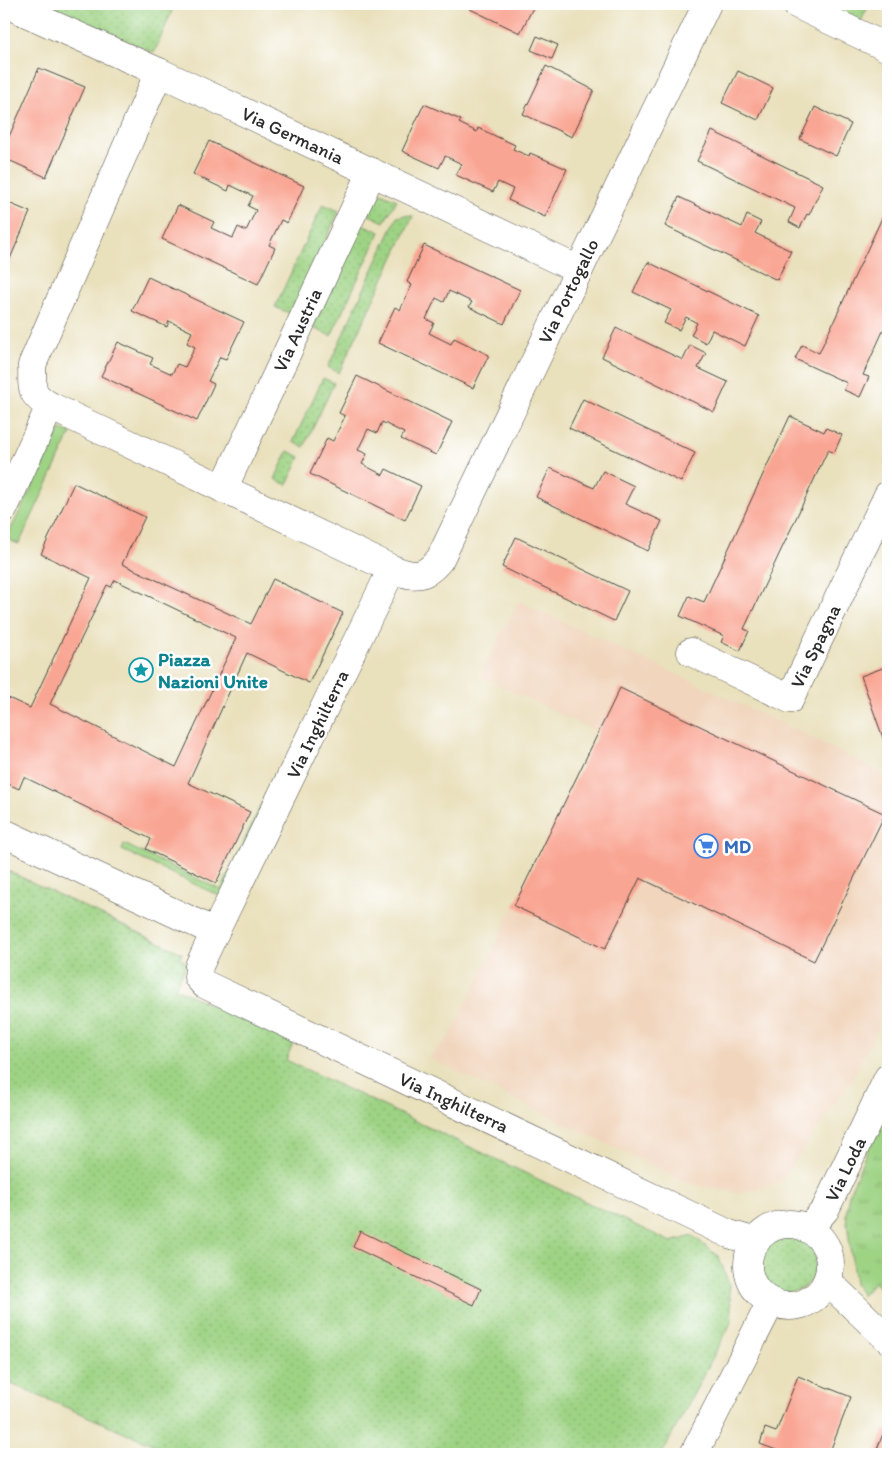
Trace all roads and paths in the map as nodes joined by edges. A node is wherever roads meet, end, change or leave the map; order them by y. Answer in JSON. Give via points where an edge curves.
{"nodes":[{"id":1,"x":6,"y":4,"type":"edge"},
{"id":2,"x":707,"y":4,"type":"edge"},
{"id":3,"x":796,"y":4,"type":"edge"},
{"id":4,"x":888,"y":48,"type":"edge"},
{"id":5,"x":159,"y":72,"type":"junction"},
{"id":6,"x":372,"y":172,"type":"junction"},
{"id":7,"x":579,"y":270,"type":"junction"},
{"id":8,"x":42,"y":399,"type":"junction"},
{"id":9,"x":223,"y":489,"type":"junction"},
{"id":10,"x":888,"y":495,"type":"edge"},
{"id":11,"x":4,"y":508,"type":"edge"},
{"id":12,"x":392,"y":569,"type":"junction"},
{"id":13,"x":691,"y":652,"type":"dead end"},
{"id":14,"x":4,"y":833,"type":"edge"},
{"id":15,"x":215,"y":932,"type":"junction"},
{"id":16,"x":888,"y":1078,"type":"edge"},
{"id":17,"x":808,"y":1229,"type":"junction"},
{"id":18,"x":756,"y":1242,"type":"junction"},
{"id":19,"x":827,"y":1281,"type":"junction"},
{"id":20,"x":771,"y":1302,"type":"junction"},
{"id":21,"x":888,"y":1339,"type":"edge"},
{"id":22,"x":694,"y":1454,"type":"edge"}],
"edges":[{"from":1,"to":5,"type":"street","name":"Via Germania"},
{"from":2,"to":7,"type":"street","name":"Via Portogallo"},
{"from":3,"to":4,"type":"street"},
{"from":5,"to":6,"type":"street","name":"Via Germania"},
{"from":5,"to":8,"type":"street","via":[[32,365]]},
{"from":6,"to":7,"type":"street","name":"Via Germania"},
{"from":6,"to":9,"type":"street","name":"Via Austria"},
{"from":7,"to":12,"type":"street","name":"Via Portogallo","via":[[440,560],[425,574],[412,575]]},
{"from":8,"to":9,"type":"street"},
{"from":8,"to":11,"type":"street"},
{"from":9,"to":12,"type":"street"},
{"from":10,"to":13,"type":"street","name":"Via Spagna","via":[[790,699]]},
{"from":12,"to":15,"type":"street","name":"Via Inghilterra"},
{"from":14,"to":15,"type":"street"},
{"from":15,"to":18,"type":"street","name":"Via Inghilterra","via":[[199,966],[198,976],[204,984],[729,1234]]},
{"from":16,"to":17,"type":"street","name":"Via Loda","via":[[825,1210]]},
{"from":17,"to":18,"type":"street","via":[[785,1224],[774,1227]]},
{"from":17,"to":19,"type":"street","via":[[816,1234],[828,1251],[830,1271]]},
{"from":18,"to":20,"type":"street","via":[[748,1263],[749,1275],[754,1286]]},
{"from":19,"to":20,"type":"street","via":[[822,1290],[804,1303],[792,1306]]},
{"from":19,"to":21,"type":"street"},
{"from":20,"to":22,"type":"street"}]}
